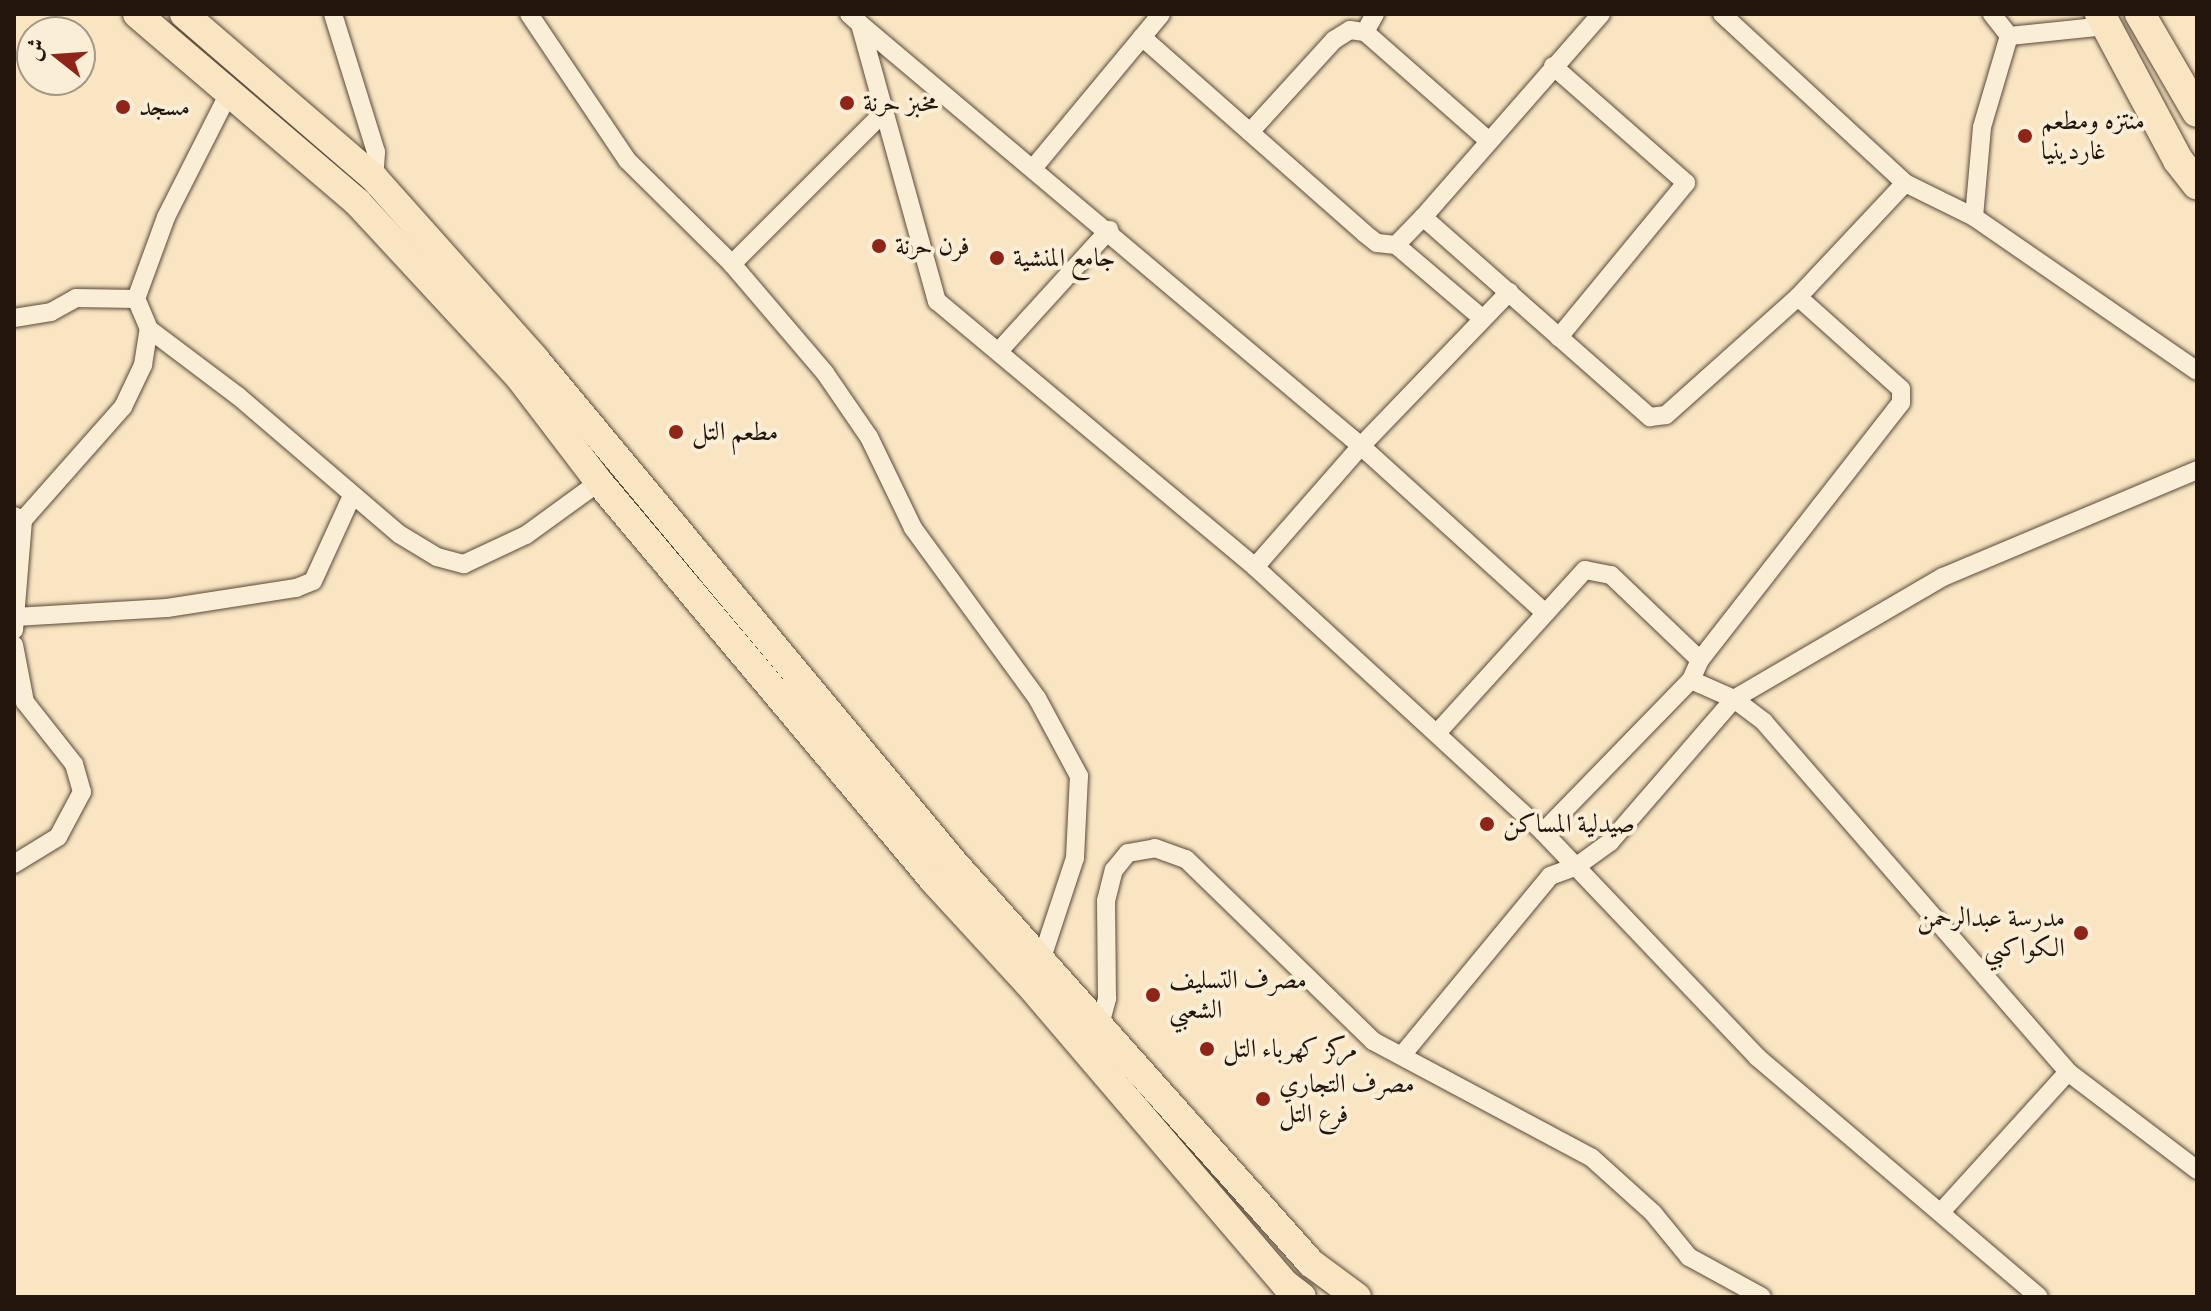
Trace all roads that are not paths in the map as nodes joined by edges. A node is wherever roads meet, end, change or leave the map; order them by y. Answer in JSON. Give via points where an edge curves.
{"nodes":[{"id":1,"x":137,"y":14,"type":"edge"},
{"id":2,"x":184,"y":14,"type":"edge"},
{"id":3,"x":333,"y":14,"type":"edge"},
{"id":4,"x":529,"y":14,"type":"edge"},
{"id":5,"x":1161,"y":14,"type":"edge"},
{"id":6,"x":1375,"y":14,"type":"edge"},
{"id":7,"x":1601,"y":14,"type":"edge"},
{"id":8,"x":1722,"y":14,"type":"edge"},
{"id":9,"x":1992,"y":14,"type":"edge"},
{"id":10,"x":2140,"y":14,"type":"edge"},
{"id":11,"x":855,"y":19,"type":"edge"},
{"id":12,"x":2103,"y":20,"type":"edge"},
{"id":13,"x":1365,"y":32,"type":"junction"},
{"id":14,"x":2009,"y":36,"type":"junction"},
{"id":15,"x":1142,"y":37,"type":"junction"},
{"id":16,"x":1553,"y":66,"type":"junction"},
{"id":17,"x":229,"y":93,"type":"junction"},
{"id":18,"x":2197,"y":112,"type":"edge"},
{"id":19,"x":883,"y":113,"type":"junction"},
{"id":20,"x":1250,"y":132,"type":"junction"},
{"id":21,"x":1489,"y":141,"type":"junction"},
{"id":22,"x":1035,"y":166,"type":"junction"},
{"id":23,"x":374,"y":178,"type":"junction"},
{"id":24,"x":1905,"y":183,"type":"junction"},
{"id":25,"x":2197,"y":184,"type":"edge"},
{"id":26,"x":1423,"y":217,"type":"junction"},
{"id":27,"x":1974,"y":217,"type":"junction"},
{"id":28,"x":1109,"y":230,"type":"junction"},
{"id":29,"x":1396,"y":245,"type":"junction"},
{"id":30,"x":732,"y":264,"type":"junction"},
{"id":31,"x":1509,"y":292,"type":"junction"},
{"id":32,"x":1798,"y":297,"type":"junction"},
{"id":33,"x":136,"y":299,"type":"junction"},
{"id":34,"x":14,"y":318,"type":"edge"},
{"id":35,"x":1483,"y":319,"type":"junction"},
{"id":36,"x":149,"y":329,"type":"junction"},
{"id":37,"x":1559,"y":337,"type":"junction"},
{"id":38,"x":999,"y":351,"type":"junction"},
{"id":39,"x":2197,"y":371,"type":"edge"},
{"id":40,"x":1361,"y":446,"type":"junction"},
{"id":41,"x":2197,"y":470,"type":"edge"},
{"id":42,"x":599,"y":482,"type":"junction"},
{"id":43,"x":352,"y":496,"type":"junction"},
{"id":44,"x":18,"y":518,"type":"edge"},
{"id":45,"x":1255,"y":567,"type":"junction"},
{"id":46,"x":1544,"y":612,"type":"junction"},
{"id":47,"x":15,"y":617,"type":"edge"},
{"id":48,"x":14,"y":630,"type":"edge"},
{"id":49,"x":14,"y":645,"type":"edge"},
{"id":50,"x":1700,"y":660,"type":"junction"},
{"id":51,"x":1691,"y":680,"type":"junction"},
{"id":52,"x":1734,"y":699,"type":"junction"},
{"id":53,"x":1437,"y":733,"type":"junction"},
{"id":54,"x":1543,"y":832,"type":"junction"},
{"id":55,"x":14,"y":864,"type":"edge"},
{"id":56,"x":1577,"y":866,"type":"junction"},
{"id":57,"x":1042,"y":958,"type":"junction"},
{"id":58,"x":1100,"y":1025,"type":"junction"},
{"id":59,"x":1403,"y":1054,"type":"junction"},
{"id":60,"x":2068,"y":1072,"type":"junction"},
{"id":61,"x":2197,"y":1170,"type":"edge"},
{"id":62,"x":1941,"y":1212,"type":"junction"},
{"id":63,"x":1302,"y":1297,"type":"edge"},
{"id":64,"x":1357,"y":1297,"type":"edge"},
{"id":65,"x":1762,"y":1297,"type":"edge"},
{"id":66,"x":2039,"y":1297,"type":"edge"}],
"edges":[{"from":1,"to":17,"type":"main road"},
{"from":2,"to":23,"type":"main road"},
{"from":3,"to":23,"type":"street","via":[[376,152]]},
{"from":4,"to":30,"type":"street","via":[[627,160]]},
{"from":5,"to":15,"type":"street"},
{"from":6,"to":13,"type":"street"},
{"from":7,"to":16,"type":"street"},
{"from":8,"to":24,"type":"street"},
{"from":9,"to":14,"type":"street"},
{"from":10,"to":18,"type":"highway"},
{"from":11,"to":19,"type":"street"},
{"from":11,"to":22,"type":"street"},
{"from":12,"to":14,"type":"street"},
{"from":12,"to":25,"type":"highway","via":[[2178,160]]},
{"from":13,"to":20,"type":"street","via":[[1350,30],[1334,40]]},
{"from":13,"to":21,"type":"street"},
{"from":14,"to":27,"type":"street","via":[[1982,127]]},
{"from":15,"to":20,"type":"street"},
{"from":15,"to":22,"type":"street"},
{"from":16,"to":21,"type":"street"},
{"from":16,"to":37,"type":"street","via":[[1686,183]]},
{"from":17,"to":33,"type":"street","via":[[166,217]]},
{"from":17,"to":42,"type":"main road","via":[[358,203],[519,377]]},
{"from":19,"to":30,"type":"street"},
{"from":19,"to":38,"type":"street","via":[[937,301]]},
{"from":20,"to":29,"type":"street","via":[[1364,233],[1377,243]]},
{"from":21,"to":26,"type":"street"},
{"from":22,"to":28,"type":"street"},
{"from":23,"to":57,"type":"main road","via":[[535,359],[955,864]]},
{"from":24,"to":27,"type":"street"},
{"from":24,"to":32,"type":"street"},
{"from":26,"to":29,"type":"street"},
{"from":26,"to":31,"type":"street"},
{"from":27,"to":39,"type":"street"},
{"from":28,"to":38,"type":"street"},
{"from":28,"to":40,"type":"street"},
{"from":29,"to":35,"type":"street"},
{"from":30,"to":57,"type":"street","via":[[825,373],[869,437],[913,528],[1037,698],[1079,776],[1075,858]]},
{"from":31,"to":35,"type":"street"},
{"from":31,"to":37,"type":"street"},
{"from":32,"to":37,"type":"street","via":[[1666,415],[1650,417]]},
{"from":32,"to":50,"type":"street","via":[[1901,389],[1901,403]]},
{"from":33,"to":34,"type":"street","via":[[76,298],[51,312]]},
{"from":33,"to":36,"type":"street"},
{"from":35,"to":40,"type":"street"},
{"from":36,"to":43,"type":"street","via":[[238,396]]},
{"from":36,"to":44,"type":"street","via":[[143,365],[123,407]]},
{"from":38,"to":45,"type":"street"},
{"from":40,"to":45,"type":"street"},
{"from":40,"to":46,"type":"street"},
{"from":41,"to":52,"type":"street","via":[[1943,577]]},
{"from":42,"to":43,"type":"street","via":[[526,535],[464,564],[424,550]]},
{"from":42,"to":63,"type":"main road","via":[[935,882],[1285,1284]]},
{"from":43,"to":47,"type":"street","via":[[313,581],[296,588],[167,608]]},
{"from":44,"to":47,"type":"street"},
{"from":45,"to":53,"type":"street"},
{"from":46,"to":50,"type":"street","via":[[1585,570],[1611,575]]},
{"from":46,"to":53,"type":"street"},
{"from":47,"to":48,"type":"street"},
{"from":49,"to":55,"type":"street","via":[[25,702],[74,764],[82,792],[58,837]]},
{"from":50,"to":51,"type":"street"},
{"from":51,"to":52,"type":"street"},
{"from":51,"to":54,"type":"street"},
{"from":52,"to":56,"type":"street","via":[[1610,842]]},
{"from":52,"to":60,"type":"street","via":[[1764,722]]},
{"from":53,"to":54,"type":"street"},
{"from":54,"to":56,"type":"street"},
{"from":56,"to":59,"type":"street","via":[[1550,876]]},
{"from":56,"to":62,"type":"street","via":[[1757,1057]]},
{"from":57,"to":58,"type":"main road"},
{"from":58,"to":59,"type":"street","via":[[1107,998],[1106,901],[1114,870],[1128,853],[1155,848],[1186,859],[1373,1041]]},
{"from":58,"to":64,"type":"main road","via":[[1311,1263]]},
{"from":59,"to":65,"type":"street","via":[[1592,1158],[1653,1213],[1689,1257]]},
{"from":60,"to":61,"type":"street"},
{"from":60,"to":62,"type":"street"},
{"from":62,"to":66,"type":"street"}]}
